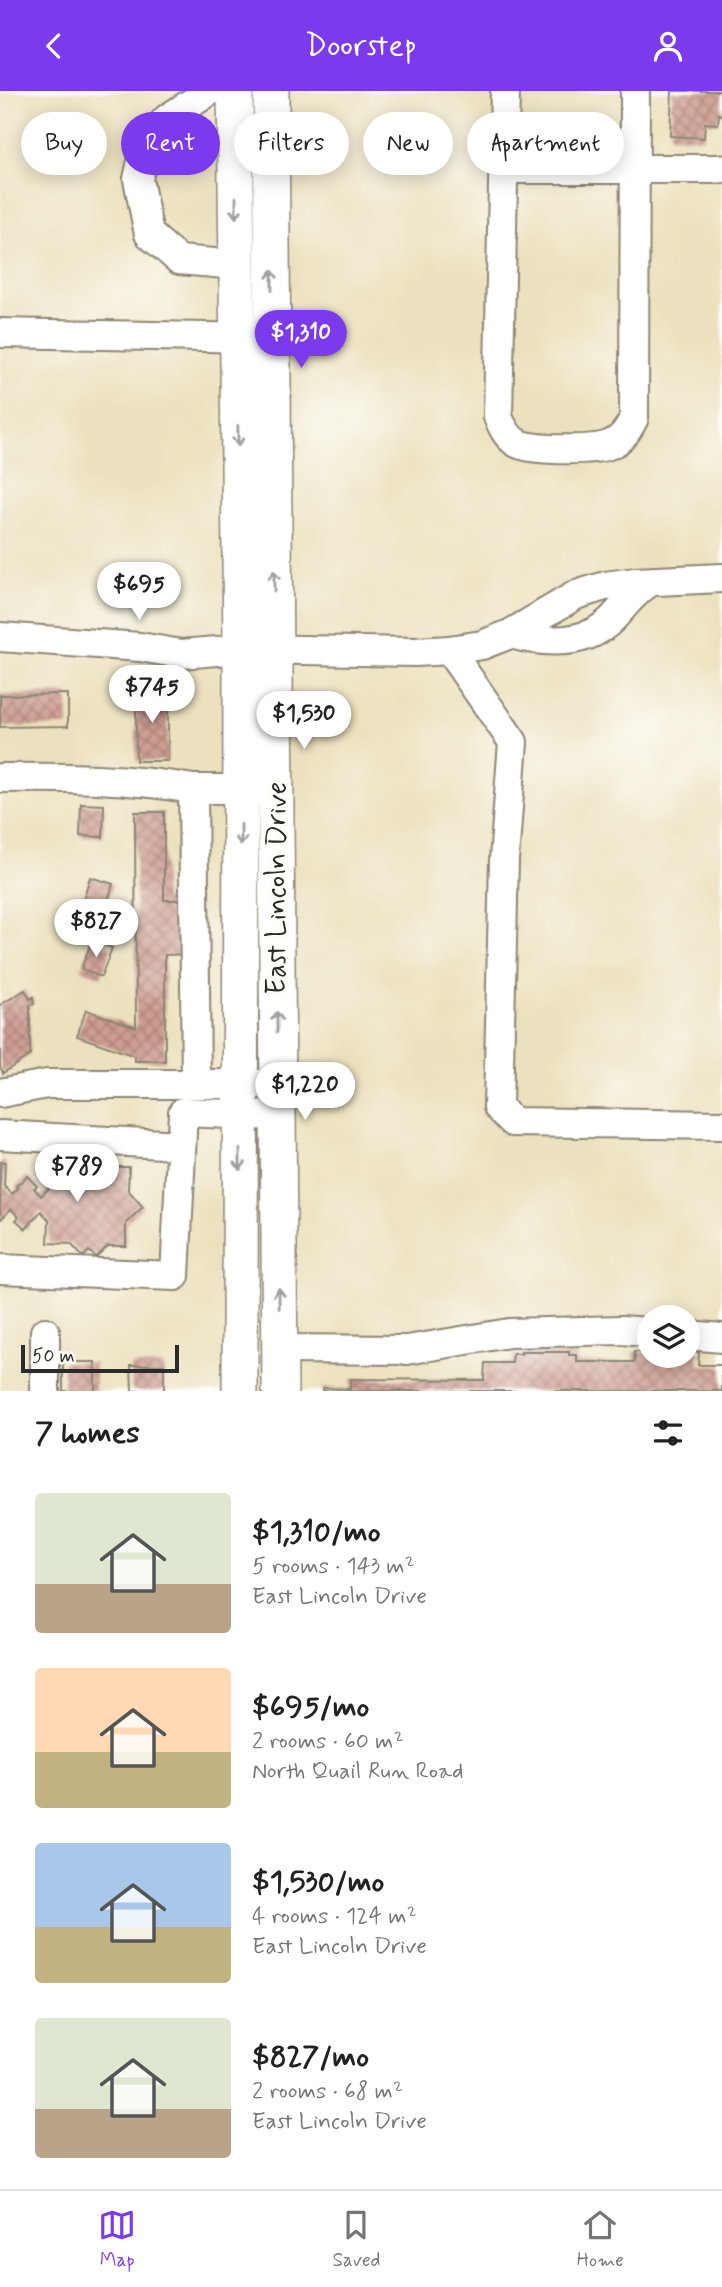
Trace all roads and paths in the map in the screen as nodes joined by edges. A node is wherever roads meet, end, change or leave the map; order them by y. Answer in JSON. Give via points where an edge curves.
{"nodes":[{"id":1,"x":210,"y":91,"type":"edge"},
{"id":2,"x":236,"y":91,"type":"edge"},
{"id":3,"x":271,"y":91,"type":"edge"},
{"id":4,"x":505,"y":91,"type":"edge"},
{"id":5,"x":635,"y":91,"type":"edge"},
{"id":6,"x":504,"y":112,"type":"edge"},
{"id":7,"x":624,"y":169,"type":"edge"},
{"id":8,"x":635,"y":169,"type":"junction"},
{"id":9,"x":722,"y":169,"type":"edge"},
{"id":10,"x":503,"y":175,"type":"edge"},
{"id":11,"x":237,"y":265,"type":"junction"},
{"id":12,"x":0,"y":333,"type":"edge"},
{"id":13,"x":237,"y":338,"type":"junction"},
{"id":14,"x":273,"y":339,"type":"junction"},
{"id":15,"x":722,"y":578,"type":"edge"},
{"id":16,"x":652,"y":581,"type":"junction"},
{"id":17,"x":510,"y":635,"type":"junction"},
{"id":18,"x":0,"y":637,"type":"edge"},
{"id":19,"x":258,"y":649,"type":"junction"},
{"id":20,"x":449,"y":650,"type":"junction"},
{"id":21,"x":0,"y":778,"type":"edge"},
{"id":22,"x":241,"y":788,"type":"junction"},
{"id":23,"x":193,"y":789,"type":"junction"},
{"id":24,"x":276,"y":789,"type":"junction"},
{"id":25,"x":196,"y":1084,"type":"junction"},
{"id":26,"x":0,"y":1093,"type":"edge"},
{"id":27,"x":241,"y":1099,"type":"junction"},
{"id":28,"x":277,"y":1100,"type":"junction"},
{"id":29,"x":722,"y":1125,"type":"edge"},
{"id":30,"x":0,"y":1135,"type":"edge"},
{"id":31,"x":181,"y":1145,"type":"junction"},
{"id":32,"x":0,"y":1269,"type":"edge"},
{"id":33,"x":637,"y":1331,"type":"edge"},
{"id":34,"x":44,"y":1332,"type":"dead end"},
{"id":35,"x":700,"y":1336,"type":"edge"},
{"id":36,"x":722,"y":1338,"type":"edge"},
{"id":37,"x":279,"y":1349,"type":"junction"},
{"id":38,"x":45,"y":1391,"type":"edge"},
{"id":39,"x":240,"y":1391,"type":"edge"},
{"id":40,"x":280,"y":1391,"type":"edge"}],
"edges":[{"from":1,"to":11,"type":"street","via":[[167,118],[147,140],[138,179],[149,234],[179,260]]},
{"from":2,"to":11,"type":"main road","name":"East Lincoln Drive","one_way":true},
{"from":14,"to":3,"type":"main road","name":"East Lincoln Drive","one_way":true},
{"from":4,"to":6,"type":"street"},
{"from":5,"to":8,"type":"street"},
{"from":7,"to":8,"type":"street"},
{"from":8,"to":9,"type":"street"},
{"from":8,"to":10,"type":"street","via":[[634,418],[623,437],[593,448],[520,445],[509,438],[498,417]]},
{"from":11,"to":13,"type":"main road","name":"East Lincoln Drive"},
{"from":12,"to":13,"type":"street"},
{"from":13,"to":14,"type":"street"},
{"from":13,"to":19,"type":"main road","name":"East Lincoln Drive","one_way":true},
{"from":19,"to":14,"type":"main road","name":"East Lincoln Drive","one_way":true},
{"from":15,"to":16,"type":"street"},
{"from":16,"to":17,"type":"street","via":[[605,586],[576,595]]},
{"from":16,"to":17,"type":"street","via":[[636,590],[611,620],[579,638],[534,640]]},
{"from":17,"to":20,"type":"street"},
{"from":18,"to":19,"type":"street","via":[[181,654]]},
{"from":19,"to":20,"type":"street"},
{"from":19,"to":22,"type":"main road","name":"East Lincoln Drive"},
{"from":19,"to":24,"type":"main road","name":"East Lincoln Drive"},
{"from":20,"to":29,"type":"street","via":[[513,742],[504,860],[498,1107],[513,1122]]},
{"from":21,"to":23,"type":"street","via":[[139,781]]},
{"from":22,"to":23,"type":"street"},
{"from":22,"to":24,"type":"street"},
{"from":22,"to":27,"type":"main road","name":"East Lincoln Drive","one_way":true},
{"from":23,"to":25,"type":"street"},
{"from":28,"to":24,"type":"main road","name":"East Lincoln Drive","one_way":true},
{"from":25,"to":26,"type":"street","via":[[47,1084]]},
{"from":25,"to":27,"type":"street"},
{"from":27,"to":28,"type":"street"},
{"from":27,"to":31,"type":"street","via":[[183,1112]]},
{"from":27,"to":39,"type":"main road","name":"East Lincoln Drive","one_way":true},
{"from":37,"to":28,"type":"main road","name":"East Lincoln Drive","one_way":true},
{"from":30,"to":31,"type":"street"},
{"from":31,"to":32,"type":"street","via":[[175,1276]]},
{"from":33,"to":37,"type":"street","via":[[509,1333],[407,1350]]},
{"from":34,"to":38,"type":"street"},
{"from":35,"to":36,"type":"street"},
{"from":37,"to":40,"type":"main road","name":"East Lincoln Drive"}]}
